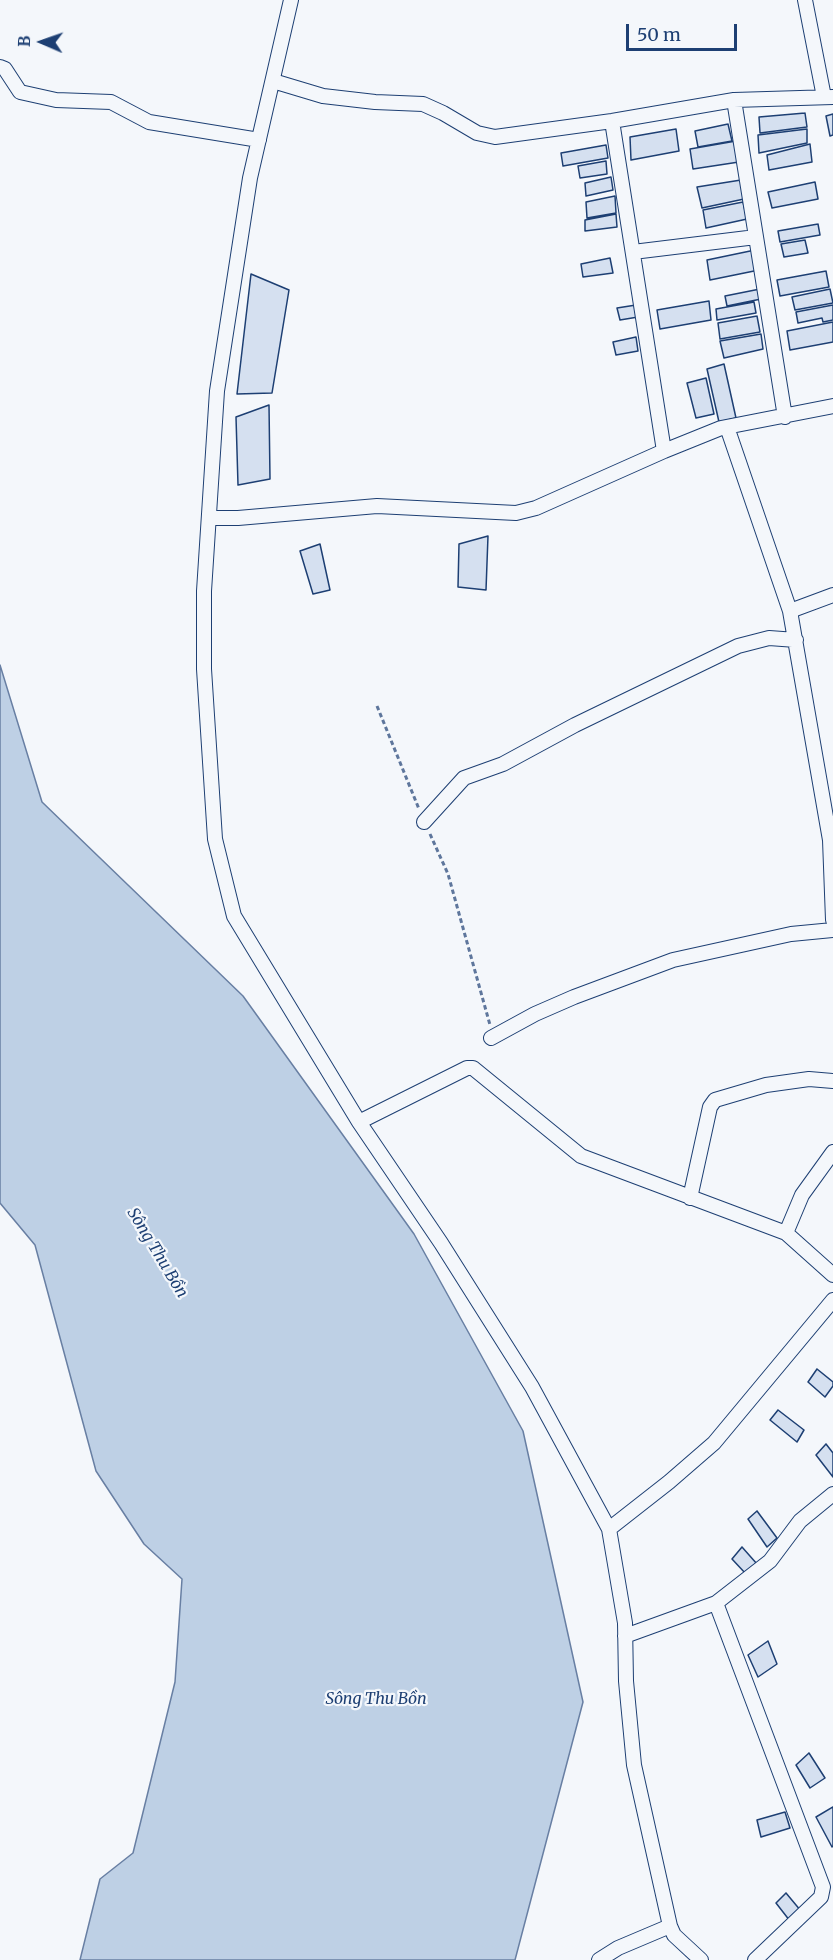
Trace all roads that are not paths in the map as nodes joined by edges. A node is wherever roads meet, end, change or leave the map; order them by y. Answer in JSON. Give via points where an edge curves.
{"nodes":[{"id":1,"x":291,"y":0,"type":"edge"},
{"id":2,"x":805,"y":0,"type":"edge"},
{"id":3,"x":0,"y":67,"type":"edge"},
{"id":4,"x":273,"y":81,"type":"junction"},
{"id":5,"x":829,"y":97,"type":"edge"},
{"id":6,"x":734,"y":100,"type":"junction"},
{"id":7,"x":612,"y":121,"type":"junction"},
{"id":8,"x":259,"y":140,"type":"junction"},
{"id":9,"x":756,"y":237,"type":"junction"},
{"id":10,"x":633,"y":252,"type":"junction"},
{"id":11,"x":833,"y":406,"type":"edge"},
{"id":12,"x":785,"y":417,"type":"junction"},
{"id":13,"x":727,"y":427,"type":"junction"},
{"id":14,"x":664,"y":451,"type":"junction"},
{"id":15,"x":210,"y":518,"type":"junction"},
{"id":16,"x":833,"y":595,"type":"edge"},
{"id":17,"x":790,"y":611,"type":"junction"},
{"id":18,"x":796,"y":640,"type":"junction"},
{"id":19,"x":826,"y":783,"type":"edge"},
{"id":20,"x":424,"y":822,"type":"road end"},
{"id":21,"x":833,"y":920,"type":"edge"},
{"id":22,"x":833,"y":930,"type":"edge"},
{"id":23,"x":491,"y":1038,"type":"road end"},
{"id":24,"x":833,"y":1080,"type":"edge"},
{"id":25,"x":359,"y":1122,"type":"junction"},
{"id":26,"x":833,"y":1152,"type":"edge"},
{"id":27,"x":690,"y":1198,"type":"junction"},
{"id":28,"x":786,"y":1233,"type":"junction"},
{"id":29,"x":833,"y":1275,"type":"edge"},
{"id":30,"x":833,"y":1300,"type":"edge"},
{"id":31,"x":833,"y":1494,"type":"edge"},
{"id":32,"x":609,"y":1529,"type":"junction"},
{"id":33,"x":716,"y":1603,"type":"junction"},
{"id":34,"x":626,"y":1636,"type":"junction"},
{"id":35,"x":670,"y":1926,"type":"junction"},
{"id":36,"x":599,"y":1960,"type":"edge"},
{"id":37,"x":701,"y":1960,"type":"edge"},
{"id":38,"x":755,"y":1960,"type":"edge"}],
"edges":[{"from":1,"to":4,"type":"street"},
{"from":2,"to":5,"type":"street"},
{"from":3,"to":8,"type":"street","via":[[20,92],[56,100],[111,102],[149,122]]},
{"from":4,"to":7,"type":"street","via":[[324,96],[423,104],[477,133],[495,137]]},
{"from":4,"to":8,"type":"street"},
{"from":5,"to":6,"type":"street"},
{"from":6,"to":7,"type":"street"},
{"from":6,"to":9,"type":"street"},
{"from":7,"to":10,"type":"street"},
{"from":8,"to":15,"type":"street","via":[[217,391]]},
{"from":9,"to":10,"type":"street"},
{"from":9,"to":12,"type":"street"},
{"from":10,"to":14,"type":"street"},
{"from":11,"to":12,"type":"street"},
{"from":12,"to":13,"type":"street"},
{"from":13,"to":14,"type":"street"},
{"from":13,"to":17,"type":"street"},
{"from":14,"to":15,"type":"street","via":[[536,508],[516,513],[377,506]]},
{"from":15,"to":25,"type":"street","via":[[204,591],[204,669],[215,839],[234,916]]},
{"from":16,"to":17,"type":"street"},
{"from":17,"to":18,"type":"street"},
{"from":18,"to":19,"type":"street"},
{"from":18,"to":20,"type":"street","via":[[769,638],[738,646],[502,764],[464,778]]},
{"from":19,"to":21,"type":"street"},
{"from":22,"to":23,"type":"street","via":[[791,934],[673,960],[574,997]]},
{"from":24,"to":27,"type":"street","via":[[766,1085],[715,1100],[710,1107]]},
{"from":25,"to":27,"type":"street","via":[[473,1068],[581,1156]]},
{"from":25,"to":32,"type":"street","via":[[532,1387]]},
{"from":26,"to":28,"type":"street","via":[[802,1195]]},
{"from":27,"to":28,"type":"street"},
{"from":28,"to":29,"type":"street"},
{"from":30,"to":32,"type":"street","via":[[714,1443]]},
{"from":31,"to":33,"type":"street","via":[[800,1521],[770,1561]]},
{"from":32,"to":34,"type":"street"},
{"from":33,"to":34,"type":"street"},
{"from":33,"to":38,"type":"street","via":[[823,1887],[821,1897]]},
{"from":34,"to":35,"type":"street","via":[[634,1765]]},
{"from":35,"to":36,"type":"street"},
{"from":35,"to":37,"type":"street","via":[[674,1935]]}]}
